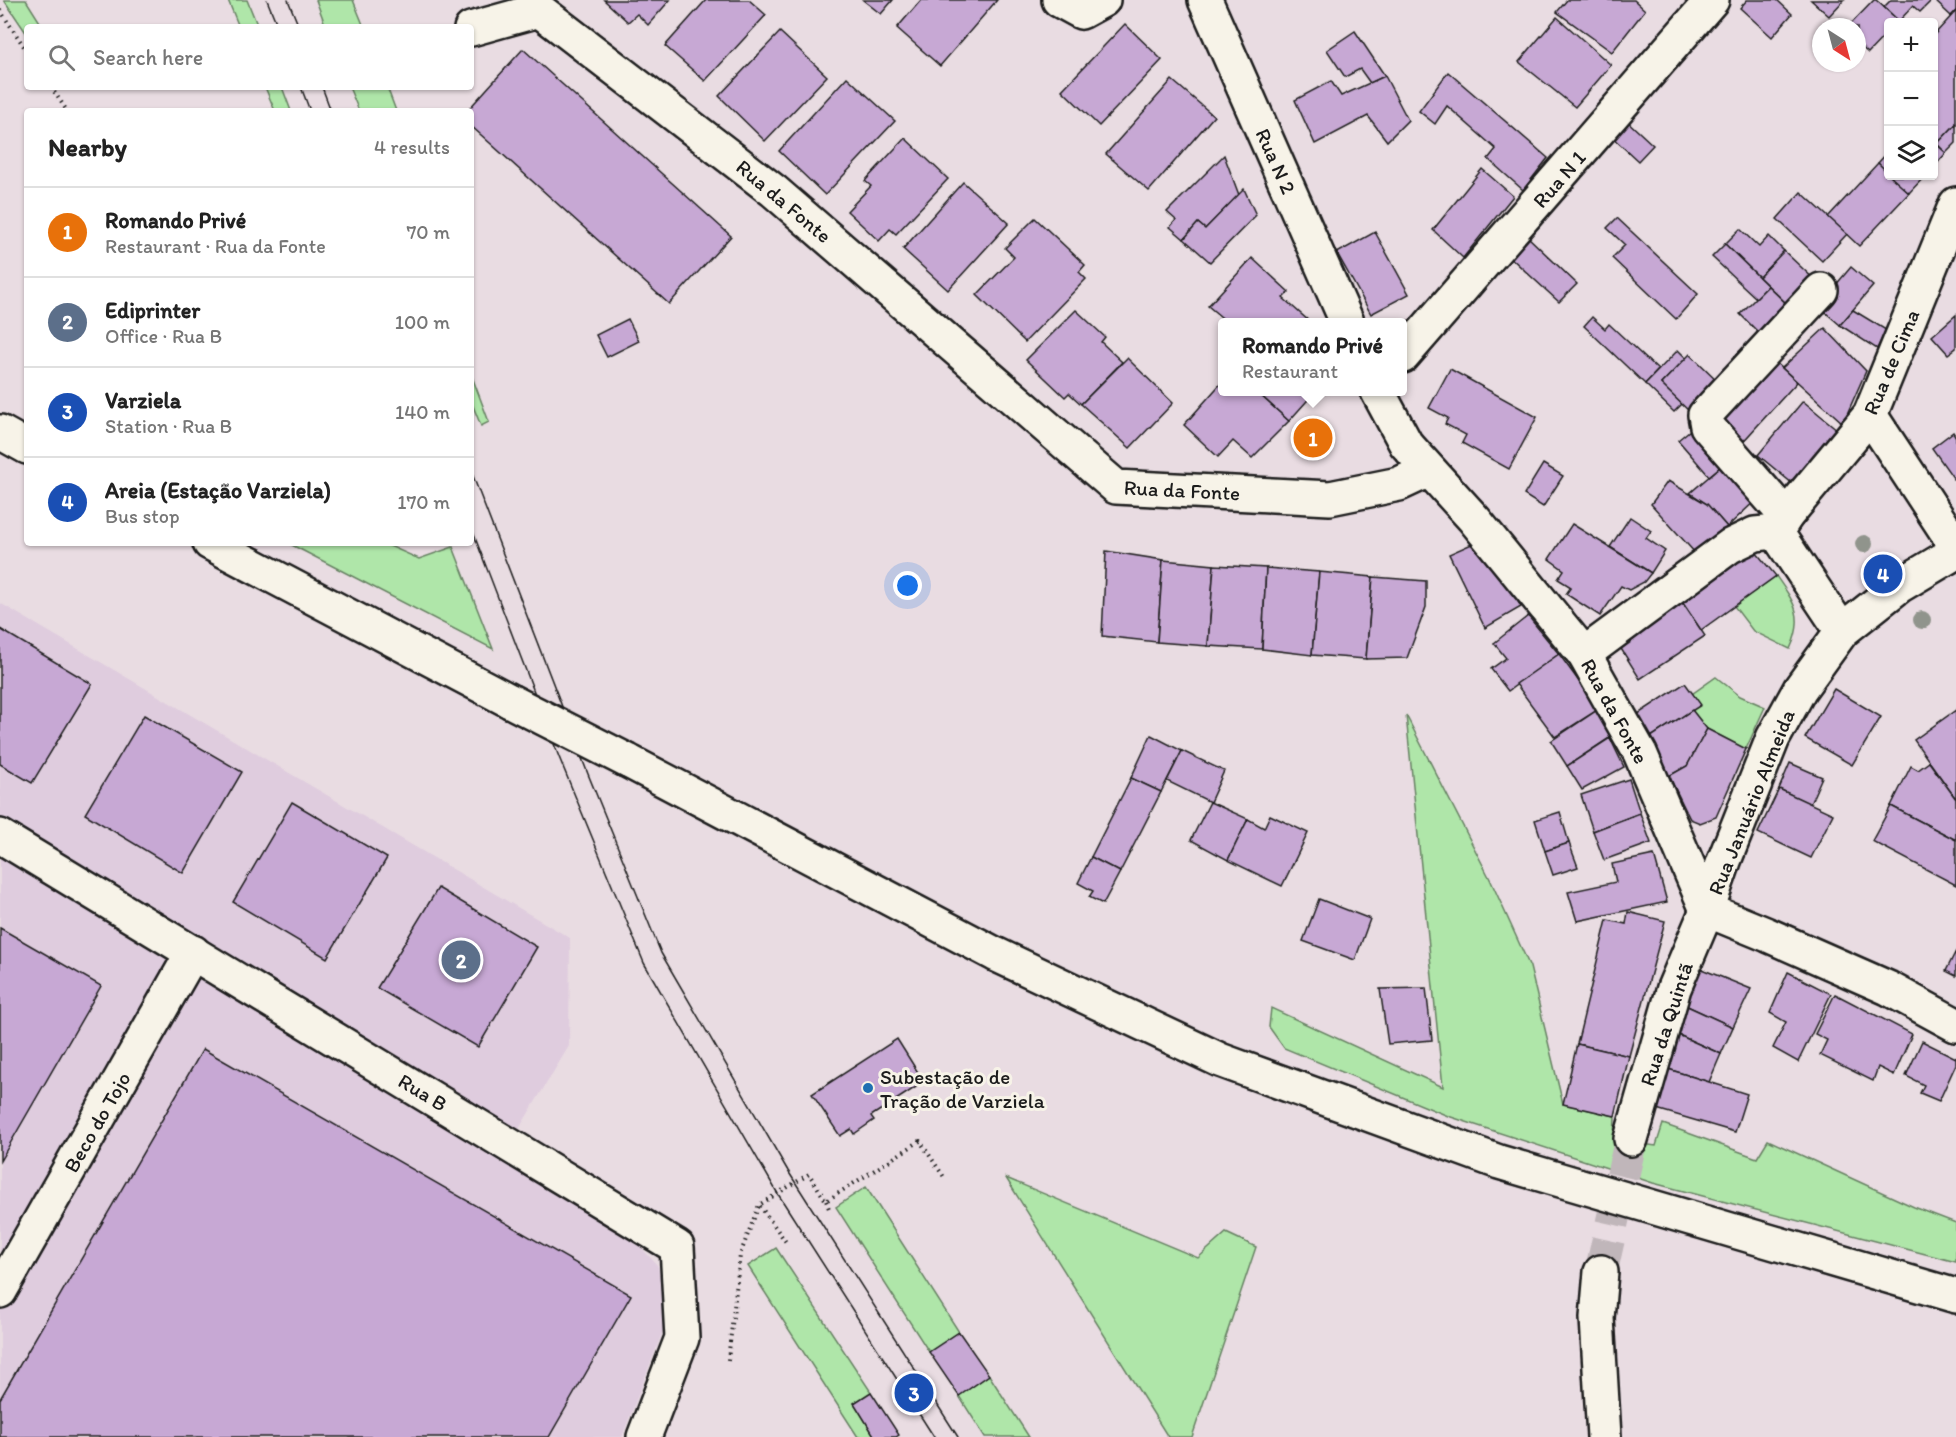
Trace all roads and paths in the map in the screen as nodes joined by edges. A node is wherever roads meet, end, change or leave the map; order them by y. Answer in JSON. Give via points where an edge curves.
{"nodes":[{"id":1,"x":1059,"y":0,"type":"edge"},
{"id":2,"x":1103,"y":0,"type":"edge"},
{"id":3,"x":1205,"y":0,"type":"edge"},
{"id":4,"x":1712,"y":0,"type":"edge"},
{"id":5,"x":0,"y":10,"type":"edge"},
{"id":6,"x":474,"y":28,"type":"edge"},
{"id":7,"x":24,"y":46,"type":"edge"},
{"id":8,"x":53,"y":90,"type":"edge"},
{"id":9,"x":65,"y":108,"type":"edge"},
{"id":10,"x":1956,"y":204,"type":"edge"},
{"id":11,"x":1821,"y":290,"type":"dead end"},
{"id":12,"x":1345,"y":318,"type":"edge"},
{"id":13,"x":1407,"y":351,"type":"edge"},
{"id":14,"x":1380,"y":396,"type":"edge"},
{"id":15,"x":1870,"y":415,"type":"junction"},
{"id":16,"x":0,"y":432,"type":"edge"},
{"id":17,"x":24,"y":445,"type":"edge"},
{"id":18,"x":1429,"y":470,"type":"junction"},
{"id":19,"x":1781,"y":524,"type":"junction"},
{"id":20,"x":216,"y":546,"type":"edge"},
{"id":21,"x":1956,"y":546,"type":"edge"},
{"id":22,"x":1956,"y":552,"type":"edge"},
{"id":23,"x":1842,"y":631,"type":"junction"},
{"id":24,"x":1584,"y":654,"type":"junction"},
{"id":25,"x":0,"y":836,"type":"edge"},
{"id":26,"x":1707,"y":910,"type":"junction"},
{"id":27,"x":193,"y":952,"type":"junction"},
{"id":28,"x":1956,"y":1025,"type":"edge"},
{"id":29,"x":1631,"y":1139,"type":"tunnel mouth"},
{"id":30,"x":944,"y":1177,"type":"dead end"},
{"id":31,"x":826,"y":1201,"type":"junction"},
{"id":32,"x":759,"y":1205,"type":"junction"},
{"id":33,"x":830,"y":1211,"type":"dead end"},
{"id":34,"x":786,"y":1242,"type":"dead end"},
{"id":35,"x":1600,"y":1272,"type":"tunnel mouth"},
{"id":36,"x":0,"y":1291,"type":"edge"},
{"id":37,"x":1956,"y":1296,"type":"edge"},
{"id":38,"x":728,"y":1360,"type":"dead end"},
{"id":39,"x":644,"y":1437,"type":"edge"},
{"id":40,"x":1604,"y":1437,"type":"edge"}],
"edges":[{"from":1,"to":2,"type":"street","via":[[1082,12]]},
{"from":3,"to":12,"type":"street","name":"Rua N 2"},
{"from":4,"to":13,"type":"street","name":"Rua N 1"},
{"from":5,"to":7,"type":"path"},
{"from":6,"to":18,"type":"street","name":"Rua da Fonte","via":[[539,10],[774,191],[1116,487],[1330,498],[1399,484]]},
{"from":8,"to":9,"type":"path"},
{"from":10,"to":15,"type":"street","name":"Rua de Cima"},
{"from":11,"to":19,"type":"street","via":[[1705,415],[1707,426]]},
{"from":14,"to":18,"type":"street","via":[[1406,444]]},
{"from":15,"to":19,"type":"street","name":"Rua de Cima"},
{"from":15,"to":21,"type":"street"},
{"from":16,"to":17,"type":"street"},
{"from":18,"to":24,"type":"street","name":"Rua da Fonte"},
{"from":19,"to":23,"type":"street"},
{"from":19,"to":24,"type":"street","via":[[1730,546]]},
{"from":20,"to":37,"type":"street","bridge":true,"via":[[995,954],[1220,1060],[1499,1162]]},
{"from":22,"to":23,"type":"street","name":"Rua Januário Almeida","via":[[1899,586]]},
{"from":23,"to":26,"type":"street","name":"Rua Januário Almeida","via":[[1800,689],[1773,738]]},
{"from":24,"to":26,"type":"street","name":"Rua da Fonte","via":[[1640,753]]},
{"from":25,"to":27,"type":"street","name":"Rua B"},
{"from":26,"to":28,"type":"street","via":[[1888,988]]},
{"from":26,"to":29,"type":"street","name":"Rua da Quintã","via":[[1674,988]]},
{"from":27,"to":36,"type":"street","name":"Beco do Tojo"},
{"from":27,"to":39,"type":"street","name":"Rua B","via":[[677,1247],[682,1338]]},
{"from":30,"to":31,"type":"path","via":[[920,1142]]},
{"from":31,"to":32,"type":"path","via":[[808,1174]]},
{"from":31,"to":33,"type":"path"},
{"from":32,"to":34,"type":"path"},
{"from":32,"to":38,"type":"path","via":[[740,1255]]},
{"from":35,"to":40,"type":"street","via":[[1598,1318]]}]}
